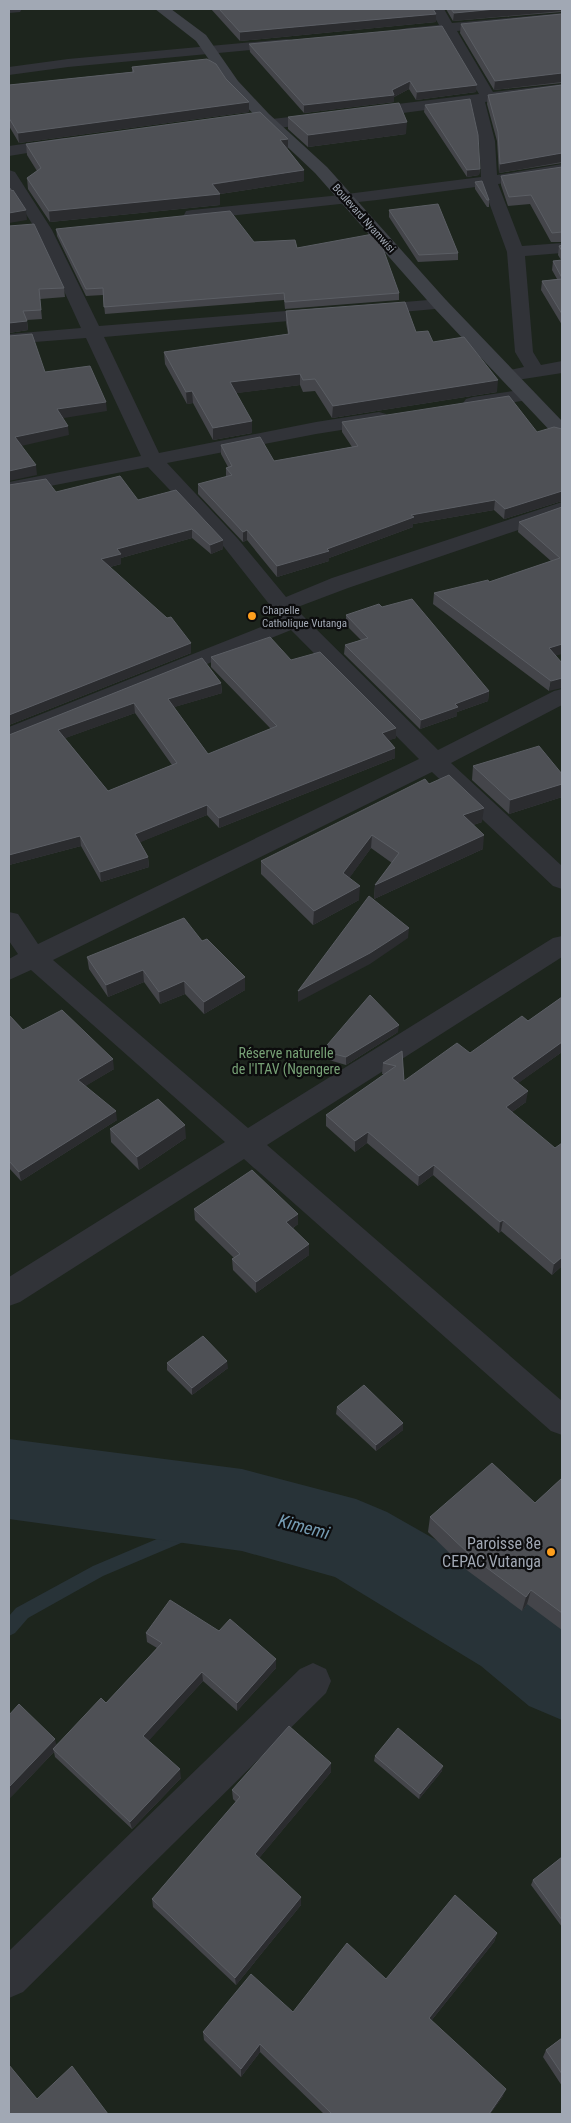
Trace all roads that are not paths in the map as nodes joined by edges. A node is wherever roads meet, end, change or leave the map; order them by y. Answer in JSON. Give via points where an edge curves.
{"nodes":[{"id":1,"x":9,"y":9,"type":"edge"},
{"id":2,"x":15,"y":9,"type":"edge"},
{"id":3,"x":162,"y":9,"type":"edge"},
{"id":4,"x":437,"y":9,"type":"edge"},
{"id":5,"x":562,"y":16,"type":"edge"},
{"id":6,"x":447,"y":28,"type":"junction"},
{"id":7,"x":388,"y":34,"type":"edge"},
{"id":8,"x":300,"y":42,"type":"edge"},
{"id":9,"x":211,"y":50,"type":"junction"},
{"id":10,"x":9,"y":71,"type":"edge"},
{"id":11,"x":562,"y":88,"type":"edge"},
{"id":12,"x":482,"y":98,"type":"junction"},
{"id":13,"x":246,"y":120,"type":"edge"},
{"id":14,"x":268,"y":121,"type":"junction"},
{"id":15,"x":76,"y":142,"type":"edge"},
{"id":16,"x":9,"y":150,"type":"edge"},
{"id":17,"x":562,"y":169,"type":"edge"},
{"id":18,"x":9,"y":175,"type":"edge"},
{"id":19,"x":489,"y":181,"type":"junction"},
{"id":20,"x":348,"y":200,"type":"junction"},
{"id":21,"x":171,"y":218,"type":"edge"},
{"id":22,"x":36,"y":227,"type":"junction"},
{"id":23,"x":63,"y":228,"type":"edge"},
{"id":24,"x":562,"y":248,"type":"edge"},
{"id":25,"x":516,"y":252,"type":"junction"},
{"id":26,"x":440,"y":304,"type":"junction"},
{"id":27,"x":90,"y":331,"type":"junction"},
{"id":28,"x":9,"y":339,"type":"edge"},
{"id":29,"x":562,"y":367,"type":"edge"},
{"id":30,"x":535,"y":371,"type":"junction"},
{"id":31,"x":509,"y":376,"type":"junction"},
{"id":32,"x":526,"y":394,"type":"junction"},
{"id":33,"x":459,"y":405,"type":"edge"},
{"id":34,"x":392,"y":416,"type":"edge"},
{"id":35,"x":562,"y":432,"type":"edge"},
{"id":36,"x":153,"y":460,"type":"junction"},
{"id":37,"x":9,"y":488,"type":"edge"},
{"id":38,"x":562,"y":508,"type":"edge"},
{"id":39,"x":288,"y":613,"type":"junction"},
{"id":40,"x":562,"y":696,"type":"edge"},
{"id":41,"x":9,"y":736,"type":"edge"},
{"id":42,"x":435,"y":761,"type":"junction"},
{"id":43,"x":562,"y":880,"type":"edge"},
{"id":44,"x":9,"y":922,"type":"edge"},
{"id":45,"x":562,"y":945,"type":"edge"},
{"id":46,"x":21,"y":964,"type":"edge"},
{"id":47,"x":246,"y":1145,"type":"junction"},
{"id":48,"x":9,"y":1292,"type":"edge"},
{"id":49,"x":557,"y":1408,"type":"edge"},
{"id":50,"x":313,"y":1681,"type":"dead end"},
{"id":51,"x":9,"y":1978,"type":"edge"}],
"edges":[{"from":1,"to":2,"type":"street"},
{"from":3,"to":9,"type":"main road","name":"Boulevard Nyamwisi","via":[[187,26]]},
{"from":4,"to":6,"type":"street"},
{"from":5,"to":6,"type":"street"},
{"from":6,"to":7,"type":"street"},
{"from":6,"to":12,"type":"street"},
{"from":8,"to":9,"type":"street"},
{"from":9,"to":10,"type":"street"},
{"from":9,"to":14,"type":"main road","name":"Boulevard Nyamwisi","via":[[228,78]]},
{"from":11,"to":12,"type":"street"},
{"from":12,"to":14,"type":"street"},
{"from":12,"to":19,"type":"street"},
{"from":13,"to":14,"type":"street"},
{"from":14,"to":20,"type":"main road","name":"Boulevard Nyamwisi","via":[[322,170]]},
{"from":15,"to":16,"type":"street"},
{"from":17,"to":19,"type":"street"},
{"from":18,"to":22,"type":"street"},
{"from":19,"to":20,"type":"street"},
{"from":19,"to":25,"type":"street"},
{"from":20,"to":21,"type":"street"},
{"from":20,"to":26,"type":"main road","name":"Boulevard Nyamwisi"},
{"from":22,"to":23,"type":"street"},
{"from":22,"to":27,"type":"street"},
{"from":24,"to":25,"type":"street"},
{"from":25,"to":30,"type":"street","via":[[524,352]]},
{"from":26,"to":27,"type":"street"},
{"from":26,"to":31,"type":"main road","name":"Boulevard Nyamwisi"},
{"from":27,"to":28,"type":"street"},
{"from":27,"to":36,"type":"street"},
{"from":29,"to":30,"type":"street"},
{"from":30,"to":31,"type":"street"},
{"from":31,"to":32,"type":"main road","name":"Boulevard Nyamwisi"},
{"from":32,"to":33,"type":"street"},
{"from":32,"to":35,"type":"main road","name":"Boulevard Nyamwisi"},
{"from":34,"to":36,"type":"street"},
{"from":36,"to":37,"type":"street"},
{"from":36,"to":39,"type":"street","via":[[231,543]]},
{"from":38,"to":39,"type":"street","via":[[340,583]]},
{"from":39,"to":41,"type":"street"},
{"from":39,"to":42,"type":"street"},
{"from":40,"to":42,"type":"street"},
{"from":42,"to":43,"type":"street"},
{"from":42,"to":46,"type":"street"},
{"from":44,"to":46,"type":"street"},
{"from":45,"to":47,"type":"street"},
{"from":46,"to":47,"type":"street"},
{"from":47,"to":48,"type":"street"},
{"from":47,"to":49,"type":"street"},
{"from":50,"to":51,"type":"street"}]}
